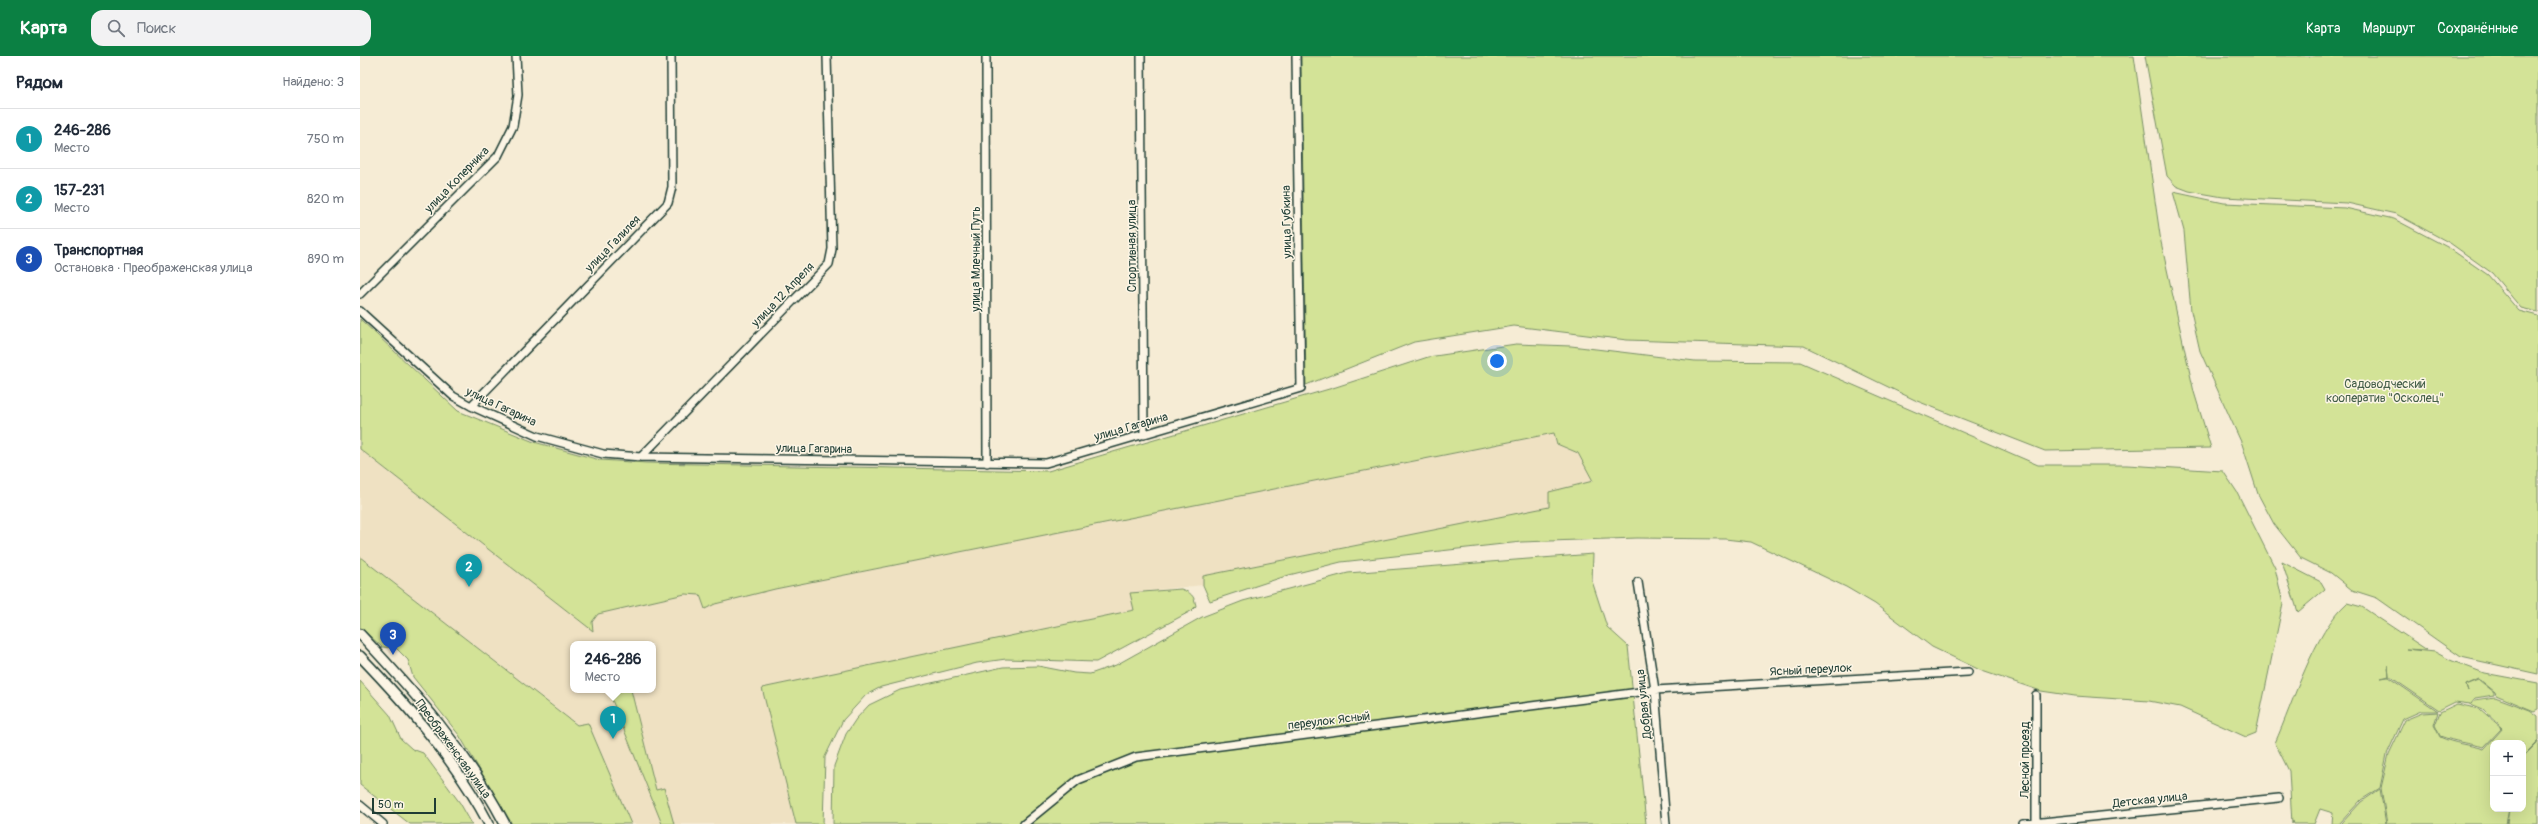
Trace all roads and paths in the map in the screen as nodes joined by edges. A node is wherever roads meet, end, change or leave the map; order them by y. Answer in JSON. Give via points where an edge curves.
{"nodes":[{"id":1,"x":516,"y":56,"type":"edge"},
{"id":2,"x":671,"y":56,"type":"edge"},
{"id":3,"x":827,"y":56,"type":"edge"},
{"id":4,"x":986,"y":56,"type":"edge"},
{"id":5,"x":1141,"y":56,"type":"edge"},
{"id":6,"x":1296,"y":56,"type":"edge"},
{"id":7,"x":360,"y":294,"type":"edge"},
{"id":8,"x":360,"y":310,"type":"edge"},
{"id":9,"x":1301,"y":388,"type":"joint"},
{"id":10,"x":471,"y":406,"type":"junction"},
{"id":11,"x":1144,"y":435,"type":"junction"},
{"id":12,"x":642,"y":457,"type":"junction"},
{"id":13,"x":987,"y":463,"type":"junction"},
{"id":14,"x":1638,"y":582,"type":"dead end"},
{"id":15,"x":360,"y":634,"type":"edge"},
{"id":16,"x":360,"y":656,"type":"edge"},
{"id":17,"x":1968,"y":672,"type":"dead end"},
{"id":18,"x":1655,"y":690,"type":"junction"},
{"id":19,"x":2036,"y":696,"type":"dead end"},
{"id":20,"x":2279,"y":798,"type":"dead end"},
{"id":21,"x":360,"y":805,"type":"edge"},
{"id":22,"x":384,"y":824,"type":"edge"},
{"id":23,"x":489,"y":824,"type":"edge"},
{"id":24,"x":505,"y":824,"type":"edge"},
{"id":25,"x":1024,"y":824,"type":"edge"},
{"id":26,"x":1666,"y":824,"type":"edge"},
{"id":27,"x":2023,"y":824,"type":"edge"},
{"id":28,"x":2036,"y":824,"type":"edge"}],
"edges":[{"from":1,"to":7,"type":"street","name":"улица Коперника","via":[[518,95],[513,126],[498,156]]},
{"from":2,"to":10,"type":"street","name":"улица Галилея","via":[[672,187],[668,203]]},
{"from":3,"to":12,"type":"street","name":"улица 12 Апреля","via":[[832,249],[829,264]]},
{"from":4,"to":13,"type":"street","name":"улица Млечный Путь"},
{"from":5,"to":11,"type":"street","name":"Спортивная улица"},
{"from":6,"to":9,"type":"street","name":"улица Губкина"},
{"from":8,"to":10,"type":"street","name":"улица Гагарина","via":[[453,396]]},
{"from":9,"to":11,"type":"street","name":"улица Гагарина"},
{"from":10,"to":12,"type":"street","name":"улица Гагарина","via":[[537,436],[603,454]]},
{"from":11,"to":13,"type":"street","name":"улица Гагарина","via":[[1046,463]]},
{"from":12,"to":13,"type":"street","name":"улица Гагарина"},
{"from":14,"to":18,"type":"street","name":"Добрая улица"},
{"from":15,"to":24,"type":"main road","name":"Преображенская улица","via":[[407,684],[457,744],[488,791]]},
{"from":16,"to":23,"type":"main road","name":"Преображенская улица","via":[[420,720],[480,806]]},
{"from":17,"to":18,"type":"street","name":"Ясный переулок"},
{"from":18,"to":25,"type":"street","name":"переулок Ясный","via":[[1136,758],[1078,780]]},
{"from":18,"to":26,"type":"street","name":"Добрая улица"},
{"from":19,"to":28,"type":"street","name":"Лесной проезд"},
{"from":20,"to":28,"type":"street","name":"Детская улица"},
{"from":21,"to":22,"type":"street"},
{"from":27,"to":28,"type":"street","name":"Детская улица"}]}
